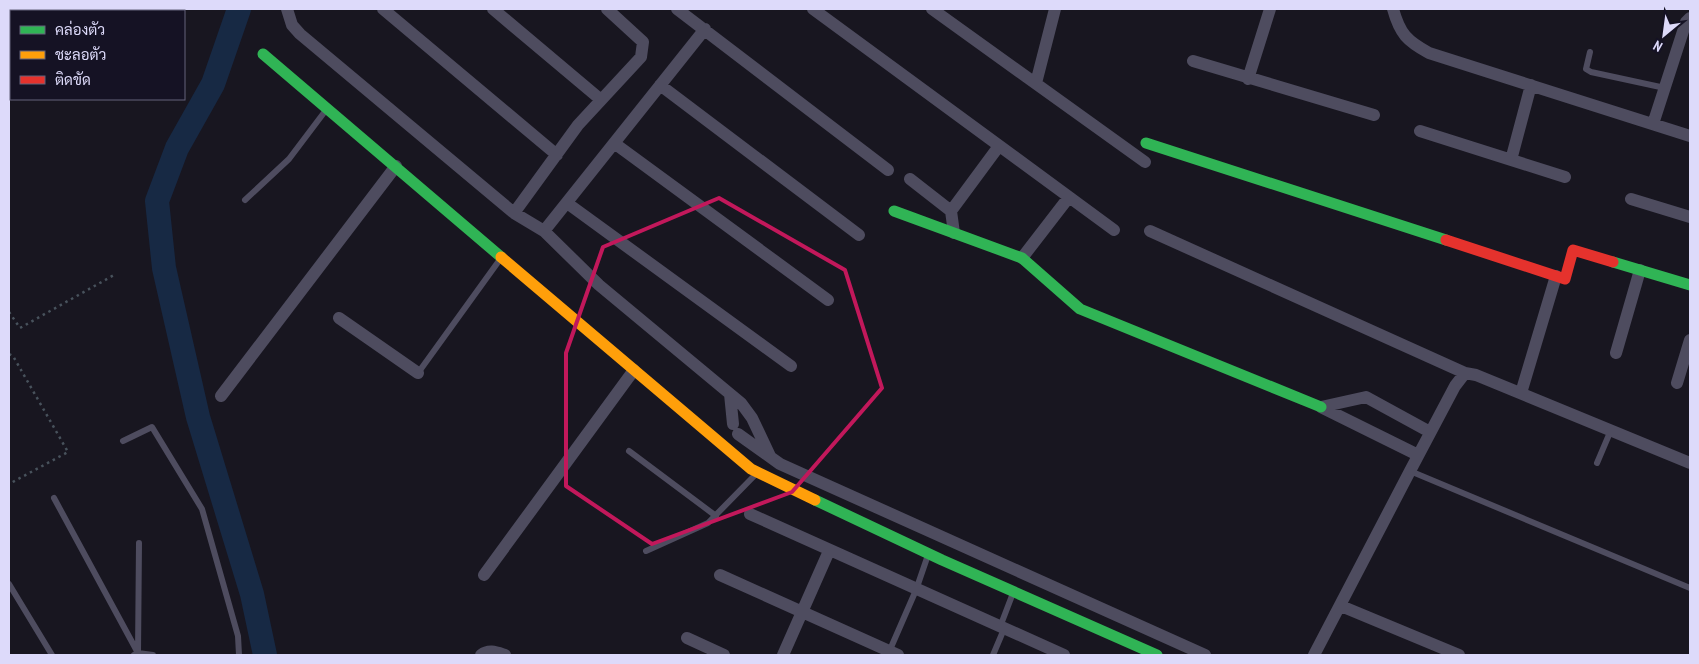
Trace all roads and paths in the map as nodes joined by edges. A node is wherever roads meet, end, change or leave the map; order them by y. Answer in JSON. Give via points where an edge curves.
{"nodes":[{"id":1,"x":287,"y":9,"type":"edge"},
{"id":2,"x":383,"y":9,"type":"edge"},
{"id":3,"x":493,"y":9,"type":"edge"},
{"id":4,"x":607,"y":9,"type":"edge"},
{"id":5,"x":677,"y":9,"type":"edge"},
{"id":6,"x":813,"y":9,"type":"edge"},
{"id":7,"x":932,"y":9,"type":"edge"},
{"id":8,"x":1270,"y":9,"type":"edge"},
{"id":9,"x":1393,"y":9,"type":"edge"},
{"id":10,"x":1051,"y":10,"type":"edge"},
{"id":11,"x":829,"y":13,"type":"edge"},
{"id":12,"x":1690,"y":18,"type":"edge"},
{"id":13,"x":705,"y":29,"type":"junction"},
{"id":14,"x":1590,"y":52,"type":"dead end"},
{"id":15,"x":263,"y":54,"type":"dead end"},
{"id":16,"x":1193,"y":61,"type":"dead end"},
{"id":17,"x":1248,"y":79,"type":"junction"},
{"id":18,"x":1036,"y":84,"type":"junction"},
{"id":19,"x":660,"y":85,"type":"junction"},
{"id":20,"x":1531,"y":85,"type":"junction"},
{"id":21,"x":1665,"y":88,"type":"junction"},
{"id":22,"x":600,"y":99,"type":"junction"},
{"id":23,"x":327,"y":109,"type":"junction"},
{"id":24,"x":1374,"y":115,"type":"dead end"},
{"id":25,"x":1654,"y":124,"type":"junction"},
{"id":26,"x":1420,"y":131,"type":"dead end"},
{"id":27,"x":1690,"y":136,"type":"edge"},
{"id":28,"x":614,"y":143,"type":"junction"},
{"id":29,"x":1146,"y":143,"type":"dead end"},
{"id":30,"x":999,"y":146,"type":"junction"},
{"id":31,"x":557,"y":155,"type":"junction"},
{"id":32,"x":1511,"y":160,"type":"junction"},
{"id":33,"x":1145,"y":162,"type":"dead end"},
{"id":34,"x":396,"y":166,"type":"junction"},
{"id":35,"x":888,"y":170,"type":"dead end"},
{"id":36,"x":1565,"y":177,"type":"dead end"},
{"id":37,"x":910,"y":179,"type":"dead end"},
{"id":38,"x":1069,"y":197,"type":"junction"},
{"id":39,"x":1631,"y":199,"type":"dead end"},
{"id":40,"x":245,"y":200,"type":"dead end"},
{"id":41,"x":566,"y":203,"type":"junction"},
{"id":42,"x":894,"y":211,"type":"dead end"},
{"id":43,"x":952,"y":211,"type":"junction"},
{"id":44,"x":514,"y":213,"type":"junction"},
{"id":45,"x":1690,"y":217,"type":"edge"},
{"id":46,"x":1114,"y":230,"type":"dead end"},
{"id":47,"x":544,"y":231,"type":"junction"},
{"id":48,"x":1150,"y":231,"type":"dead end"},
{"id":49,"x":954,"y":233,"type":"junction"},
{"id":50,"x":859,"y":235,"type":"dead end"},
{"id":51,"x":502,"y":257,"type":"junction"},
{"id":52,"x":1022,"y":258,"type":"junction"},
{"id":53,"x":1640,"y":270,"type":"junction"},
{"id":54,"x":114,"y":275,"type":"dead end"},
{"id":55,"x":1556,"y":276,"type":"junction"},
{"id":56,"x":1690,"y":285,"type":"edge"},
{"id":57,"x":828,"y":300,"type":"dead end"},
{"id":58,"x":9,"y":312,"type":"edge"},
{"id":59,"x":339,"y":318,"type":"dead end"},
{"id":60,"x":1690,"y":340,"type":"edge"},
{"id":61,"x":1616,"y":353,"type":"dead end"},
{"id":62,"x":9,"y":354,"type":"edge"},
{"id":63,"x":791,"y":366,"type":"dead end"},
{"id":64,"x":634,"y":370,"type":"junction"},
{"id":65,"x":418,"y":373,"type":"joint"},
{"id":66,"x":1465,"y":373,"type":"junction"},
{"id":67,"x":1677,"y":383,"type":"dead end"},
{"id":68,"x":1521,"y":393,"type":"junction"},
{"id":69,"x":730,"y":394,"type":"junction"},
{"id":70,"x":221,"y":396,"type":"dead end"},
{"id":71,"x":1321,"y":407,"type":"junction"},
{"id":72,"x":1611,"y":430,"type":"junction"},
{"id":73,"x":1430,"y":432,"type":"junction"},
{"id":74,"x":123,"y":441,"type":"dead end"},
{"id":75,"x":629,"y":451,"type":"dead end"},
{"id":76,"x":1418,"y":455,"type":"junction"},
{"id":77,"x":770,"y":456,"type":"junction"},
{"id":78,"x":1598,"y":463,"type":"dead end"},
{"id":79,"x":1690,"y":463,"type":"edge"},
{"id":80,"x":1410,"y":471,"type":"junction"},
{"id":81,"x":757,"y":473,"type":"junction"},
{"id":82,"x":9,"y":484,"type":"edge"},
{"id":83,"x":54,"y":498,"type":"dead end"},
{"id":84,"x":750,"y":514,"type":"dead end"},
{"id":85,"x":716,"y":516,"type":"junction"},
{"id":86,"x":139,"y":543,"type":"dead end"},
{"id":87,"x":646,"y":551,"type":"dead end"},
{"id":88,"x":829,"y":551,"type":"junction"},
{"id":89,"x":928,"y":554,"type":"junction"},
{"id":90,"x":484,"y":575,"type":"dead end"},
{"id":91,"x":720,"y":575,"type":"dead end"},
{"id":92,"x":9,"y":584,"type":"edge"},
{"id":93,"x":1690,"y":588,"type":"edge"},
{"id":94,"x":916,"y":590,"type":"junction"},
{"id":95,"x":1014,"y":592,"type":"junction"},
{"id":96,"x":1341,"y":606,"type":"junction"},
{"id":97,"x":802,"y":614,"type":"junction"},
{"id":98,"x":1002,"y":628,"type":"junction"},
{"id":99,"x":687,"y":638,"type":"dead end"},
{"id":100,"x":136,"y":654,"type":"edge"},
{"id":101,"x":891,"y":654,"type":"edge"},
{"id":102,"x":52,"y":655,"type":"edge"},
{"id":103,"x":153,"y":655,"type":"edge"},
{"id":104,"x":239,"y":655,"type":"edge"},
{"id":105,"x":481,"y":655,"type":"edge"},
{"id":106,"x":505,"y":655,"type":"edge"},
{"id":107,"x":724,"y":655,"type":"edge"},
{"id":108,"x":782,"y":655,"type":"edge"},
{"id":109,"x":993,"y":655,"type":"edge"},
{"id":110,"x":1064,"y":655,"type":"edge"},
{"id":111,"x":1157,"y":655,"type":"edge"},
{"id":112,"x":1205,"y":655,"type":"edge"},
{"id":113,"x":1314,"y":655,"type":"edge"},
{"id":114,"x":1460,"y":655,"type":"edge"}],
"edges":[{"from":1,"to":44,"type":"street","via":[[292,25],[300,34]]},
{"from":2,"to":31,"type":"street"},
{"from":3,"to":22,"type":"street"},
{"from":4,"to":22,"type":"street","via":[[638,34],[644,50],[636,64]]},
{"from":5,"to":13,"type":"street"},
{"from":6,"to":11,"type":"street"},
{"from":7,"to":18,"type":"street"},
{"from":8,"to":17,"type":"street"},
{"from":9,"to":20,"type":"street","via":[[1398,27],[1411,43],[1429,53]]},
{"from":10,"to":18,"type":"street"},
{"from":11,"to":30,"type":"street"},
{"from":12,"to":21,"type":"street"},
{"from":13,"to":19,"type":"street"},
{"from":13,"to":35,"type":"street"},
{"from":14,"to":21,"type":"lane","via":[[1585,65],[1591,72]]},
{"from":15,"to":23,"type":"street"},
{"from":16,"to":17,"type":"street"},
{"from":17,"to":24,"type":"street"},
{"from":18,"to":33,"type":"street"},
{"from":19,"to":28,"type":"street"},
{"from":19,"to":50,"type":"street"},
{"from":20,"to":25,"type":"street"},
{"from":20,"to":32,"type":"street"},
{"from":21,"to":25,"type":"street"},
{"from":22,"to":31,"type":"street"},
{"from":23,"to":34,"type":"street"},
{"from":23,"to":40,"type":"lane","via":[[289,159]]},
{"from":25,"to":27,"type":"street"},
{"from":26,"to":32,"type":"street"},
{"from":28,"to":41,"type":"street"},
{"from":28,"to":57,"type":"street"},
{"from":29,"to":55,"type":"street"},
{"from":30,"to":38,"type":"street"},
{"from":30,"to":43,"type":"street"},
{"from":31,"to":44,"type":"street"},
{"from":32,"to":36,"type":"street"},
{"from":34,"to":51,"type":"street"},
{"from":34,"to":70,"type":"street"},
{"from":37,"to":43,"type":"street"},
{"from":38,"to":46,"type":"street"},
{"from":38,"to":52,"type":"street"},
{"from":39,"to":45,"type":"street"},
{"from":41,"to":47,"type":"street"},
{"from":41,"to":63,"type":"street"},
{"from":42,"to":49,"type":"street"},
{"from":43,"to":49,"type":"street"},
{"from":44,"to":47,"type":"street"},
{"from":47,"to":69,"type":"street","via":[[599,285]]},
{"from":48,"to":66,"type":"street"},
{"from":49,"to":52,"type":"street"},
{"from":51,"to":64,"type":"street"},
{"from":51,"to":65,"type":"lane"},
{"from":52,"to":71,"type":"street","via":[[1080,309]]},
{"from":53,"to":55,"type":"street","via":[[1573,250],[1565,279]]},
{"from":53,"to":56,"type":"street"},
{"from":53,"to":61,"type":"street"},
{"from":54,"to":58,"type":"path","via":[[20,328]]},
{"from":55,"to":68,"type":"street"},
{"from":59,"to":65,"type":"street"},
{"from":60,"to":67,"type":"street"},
{"from":62,"to":82,"type":"path","via":[[68,452]]},
{"from":64,"to":81,"type":"street"},
{"from":64,"to":90,"type":"street"},
{"from":66,"to":68,"type":"street"},
{"from":66,"to":73,"type":"street"},
{"from":68,"to":72,"type":"street"},
{"from":69,"to":77,"type":"street","via":[[752,418]]},
{"from":69,"to":77,"type":"street","via":[[735,429]]},
{"from":71,"to":73,"type":"street","via":[[1366,397]]},
{"from":71,"to":76,"type":"street"},
{"from":72,"to":78,"type":"lane"},
{"from":72,"to":79,"type":"street"},
{"from":73,"to":76,"type":"street"},
{"from":74,"to":104,"type":"lane","via":[[152,428],[202,509],[238,636]]},
{"from":75,"to":85,"type":"lane"},
{"from":76,"to":80,"type":"street"},
{"from":77,"to":112,"type":"street","via":[[780,464]]},
{"from":80,"to":93,"type":"lane"},
{"from":80,"to":96,"type":"street"},
{"from":81,"to":85,"type":"lane"},
{"from":81,"to":89,"type":"street"},
{"from":83,"to":100,"type":"lane"},
{"from":84,"to":88,"type":"street"},
{"from":85,"to":87,"type":"lane"},
{"from":86,"to":100,"type":"lane"},
{"from":88,"to":94,"type":"street"},
{"from":88,"to":97,"type":"street"},
{"from":89,"to":94,"type":"lane"},
{"from":89,"to":95,"type":"street"},
{"from":91,"to":97,"type":"street"},
{"from":92,"to":102,"type":"lane"},
{"from":94,"to":98,"type":"street"},
{"from":94,"to":101,"type":"lane"},
{"from":95,"to":98,"type":"lane"},
{"from":95,"to":111,"type":"street"},
{"from":96,"to":113,"type":"street"},
{"from":96,"to":114,"type":"street"},
{"from":97,"to":101,"type":"street"},
{"from":97,"to":108,"type":"street"},
{"from":98,"to":109,"type":"lane"},
{"from":98,"to":110,"type":"street"},
{"from":99,"to":107,"type":"street"},
{"from":100,"to":103,"type":"lane"},
{"from":105,"to":106,"type":"street","via":[[493,651]]}]}
